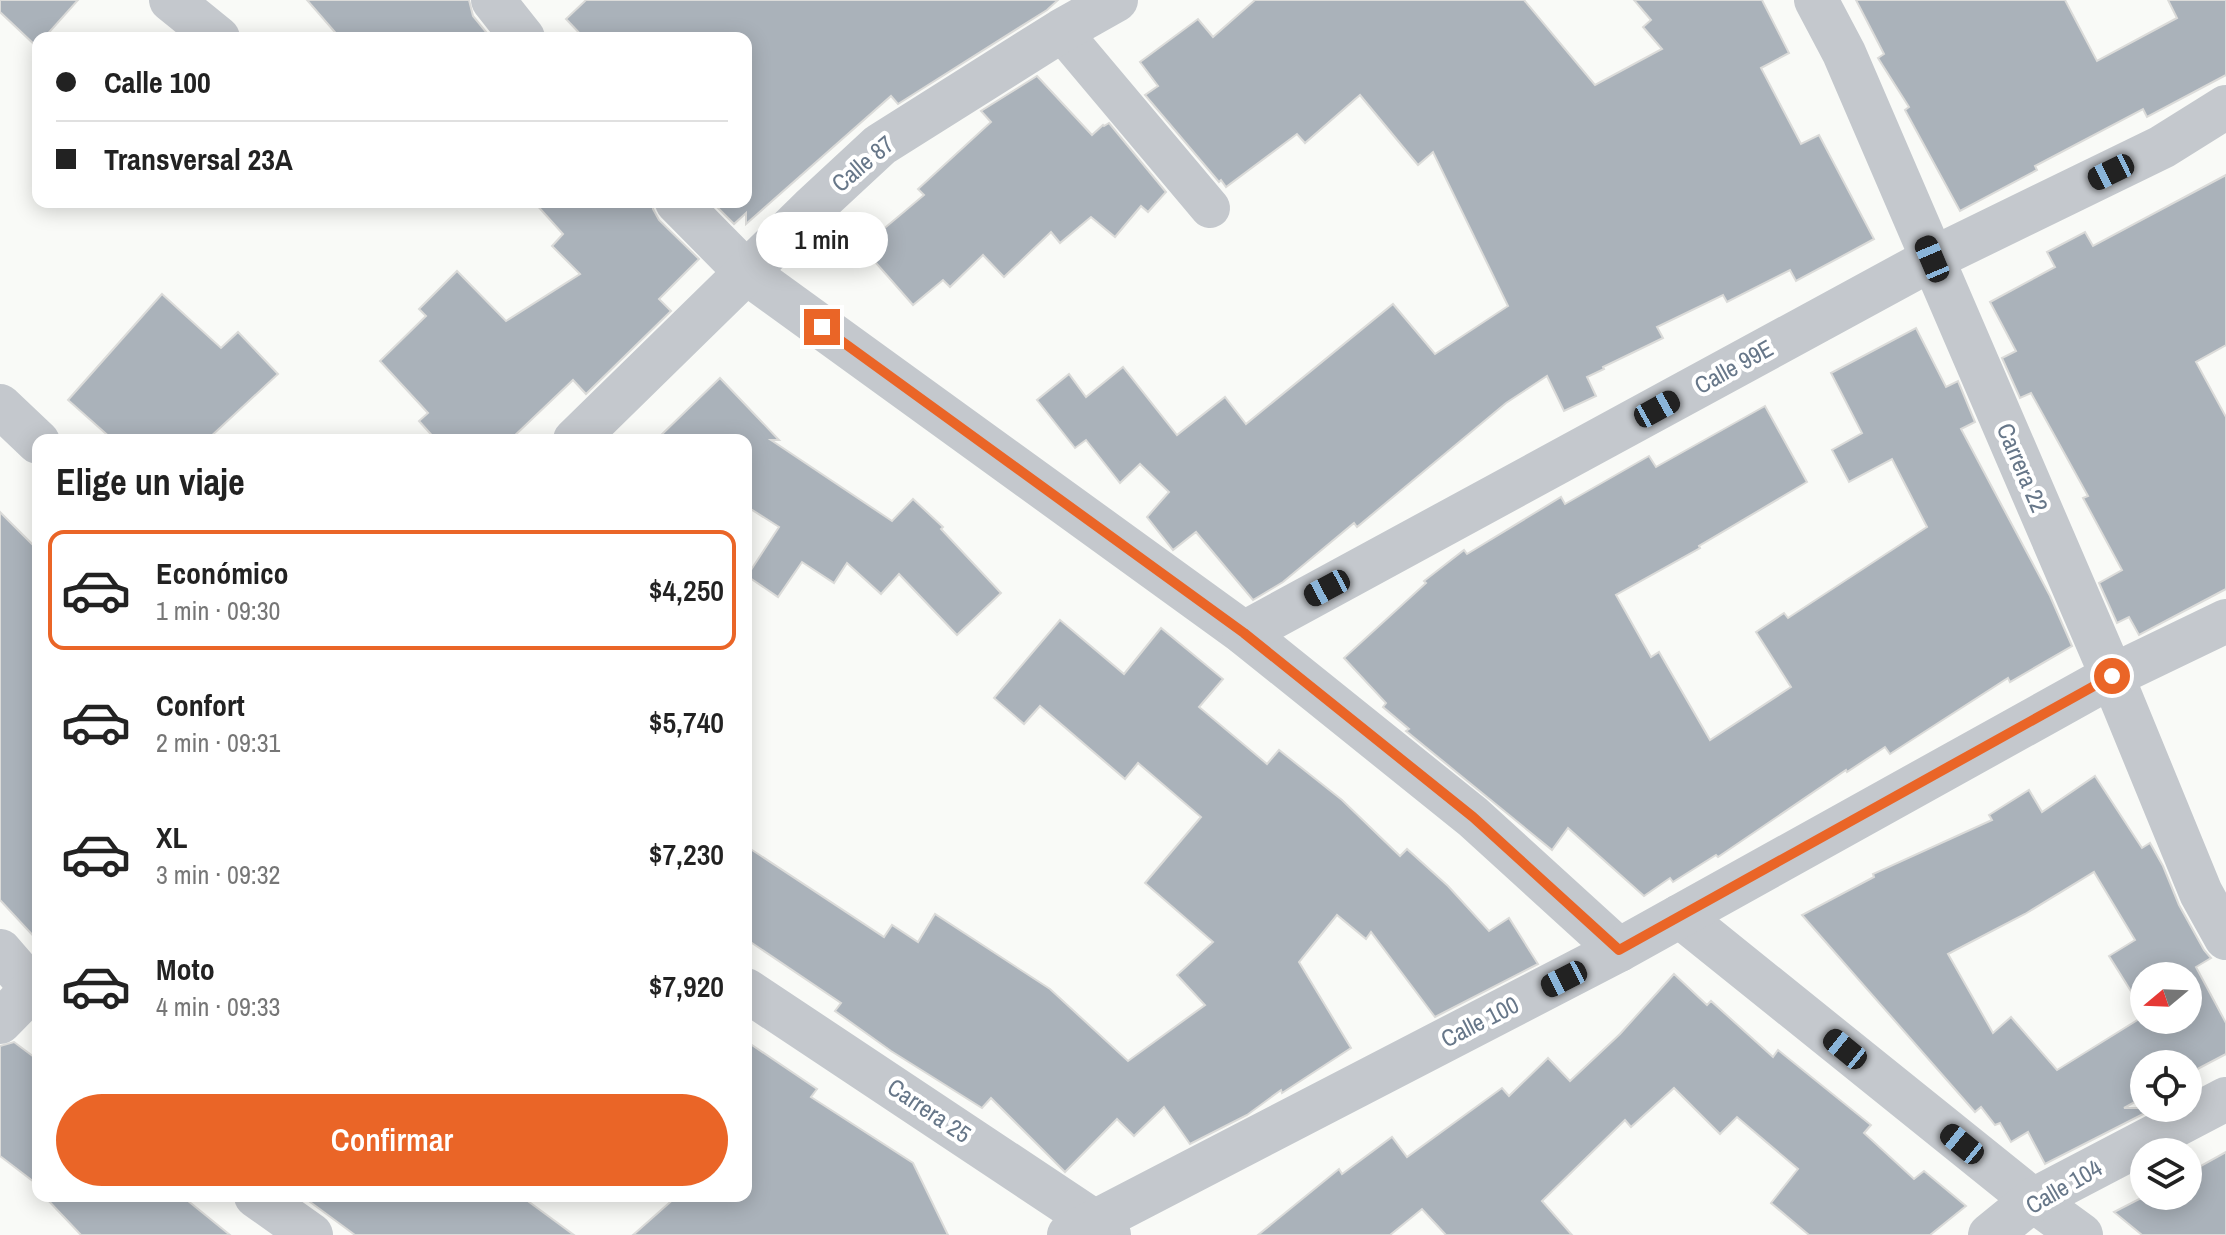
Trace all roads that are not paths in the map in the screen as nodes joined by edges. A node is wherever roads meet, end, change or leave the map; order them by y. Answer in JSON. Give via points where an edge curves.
{"nodes":[{"id":1,"x":171,"y":0,"type":"edge"},
{"id":2,"x":493,"y":0,"type":"edge"},
{"id":3,"x":1116,"y":0,"type":"edge"},
{"id":4,"x":1816,"y":0,"type":"edge"},
{"id":5,"x":1061,"y":31,"type":"junction"},
{"id":6,"x":211,"y":32,"type":"edge"},
{"id":7,"x":518,"y":32,"type":"edge"},
{"id":8,"x":2226,"y":107,"type":"edge"},
{"id":9,"x":683,"y":208,"type":"edge"},
{"id":10,"x":1210,"y":208,"type":"dead end"},
{"id":11,"x":1932,"y":259,"type":"junction"},
{"id":12,"x":747,"y":273,"type":"junction"},
{"id":13,"x":0,"y":406,"type":"edge"},
{"id":14,"x":581,"y":434,"type":"edge"},
{"id":15,"x":32,"y":436,"type":"edge"},
{"id":16,"x":2226,"y":621,"type":"edge"},
{"id":17,"x":1244,"y":633,"type":"junction"},
{"id":18,"x":2112,"y":676,"type":"junction"},
{"id":19,"x":1680,"y":916,"type":"junction"},
{"id":20,"x":2226,"y":938,"type":"edge"},
{"id":21,"x":1619,"y":950,"type":"junction"},
{"id":22,"x":0,"y":951,"type":"edge"},
{"id":23,"x":32,"y":985,"type":"edge"},
{"id":24,"x":32,"y":993,"type":"edge"},
{"id":25,"x":752,"y":994,"type":"edge"},
{"id":26,"x":0,"y":1022,"type":"edge"},
{"id":27,"x":2226,"y":1099,"type":"edge"},
{"id":28,"x":2033,"y":1200,"type":"junction"},
{"id":29,"x":264,"y":1202,"type":"edge"},
{"id":30,"x":1091,"y":1231,"type":"edge"},
{"id":31,"x":311,"y":1235,"type":"edge"},
{"id":32,"x":1990,"y":1235,"type":"edge"},
{"id":33,"x":2081,"y":1235,"type":"edge"}],
"edges":[{"from":1,"to":6,"type":"street"},
{"from":2,"to":7,"type":"street"},
{"from":3,"to":5,"type":"street","name":"Calle 87"},
{"from":4,"to":11,"type":"street","name":"Carrera 22"},
{"from":5,"to":10,"type":"street"},
{"from":5,"to":12,"type":"street","name":"Calle 87","via":[[880,145]]},
{"from":8,"to":11,"type":"street","name":"Calle 99E","via":[[2162,147]]},
{"from":9,"to":12,"type":"street"},
{"from":11,"to":17,"type":"street","name":"Calle 99E"},
{"from":11,"to":18,"type":"street","name":"Carrera 22"},
{"from":12,"to":14,"type":"street","name":"Calle 87"},
{"from":12,"to":17,"type":"street"},
{"from":13,"to":15,"type":"street"},
{"from":16,"to":18,"type":"street","name":"Calle 100"},
{"from":17,"to":21,"type":"street","via":[[1473,817]]},
{"from":18,"to":19,"type":"street","name":"Calle 100"},
{"from":18,"to":20,"type":"street","name":"Carrera 22","via":[[2201,893]]},
{"from":19,"to":21,"type":"street","name":"Calle 100"},
{"from":19,"to":28,"type":"street"},
{"from":21,"to":30,"type":"street","name":"Calle 100"},
{"from":22,"to":23,"type":"street"},
{"from":24,"to":26,"type":"street"},
{"from":25,"to":30,"type":"street","name":"Carrera 25"},
{"from":27,"to":28,"type":"street","name":"Calle 104"},
{"from":28,"to":32,"type":"street","name":"Calle 104"},
{"from":28,"to":33,"type":"street"},
{"from":29,"to":31,"type":"street"}]}
